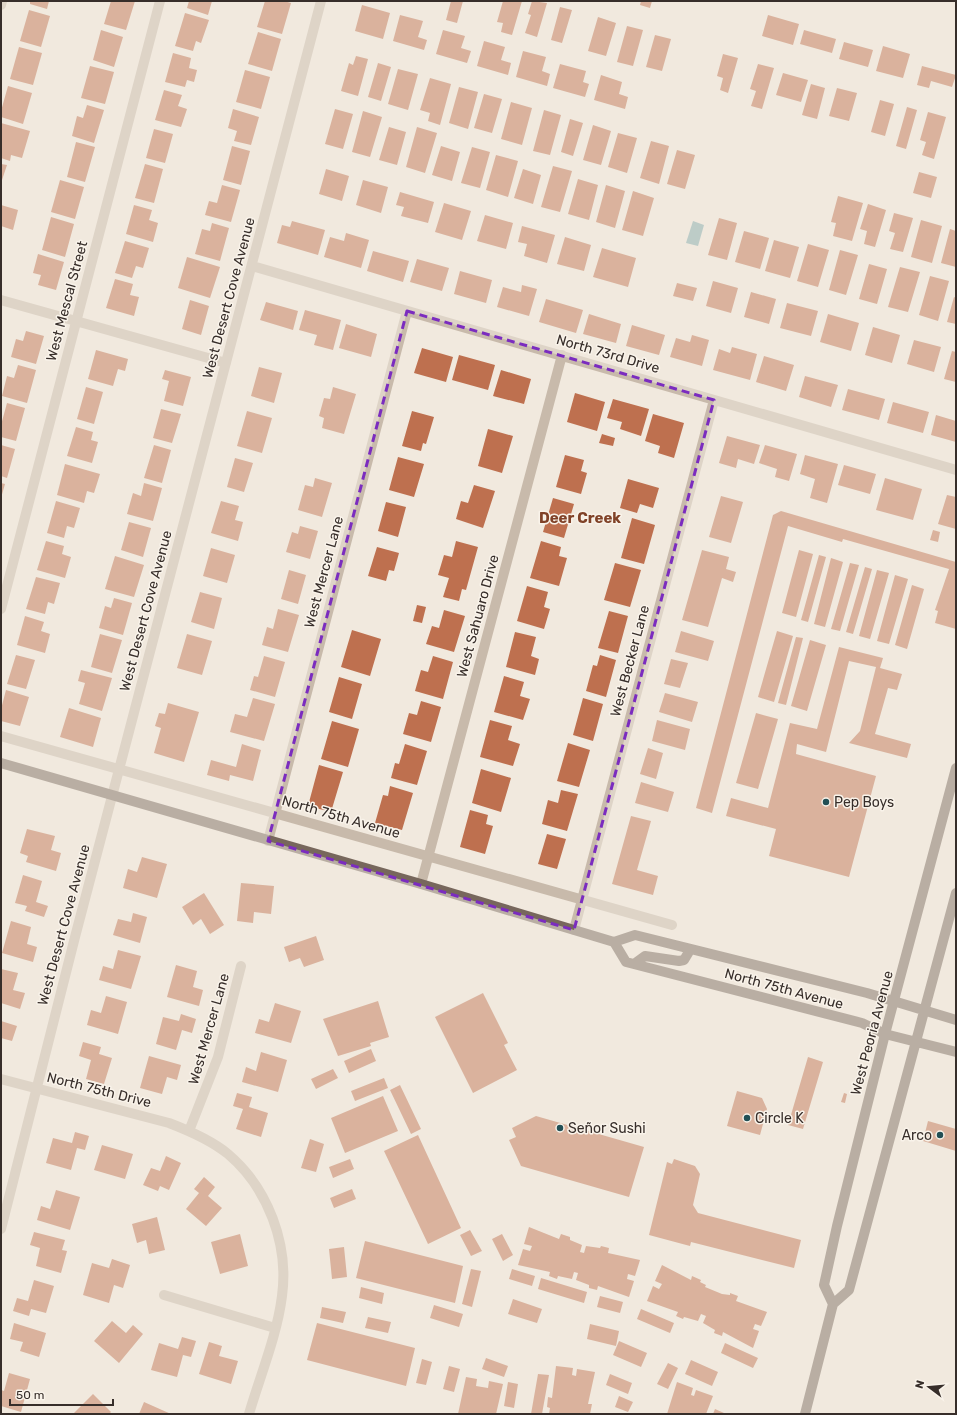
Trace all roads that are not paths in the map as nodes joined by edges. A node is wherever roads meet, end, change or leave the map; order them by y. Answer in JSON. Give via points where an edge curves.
{"nodes":[{"id":1,"x":2,"y":1,"type":"edge"},
{"id":2,"x":160,"y":1,"type":"edge"},
{"id":3,"x":322,"y":1,"type":"edge"},
{"id":4,"x":1,"y":5,"type":"edge"},
{"id":5,"x":252,"y":266,"type":"junction"},
{"id":6,"x":1,"y":300,"type":"edge"},
{"id":7,"x":407,"y":311,"type":"junction"},
{"id":8,"x":76,"y":321,"type":"junction"},
{"id":9,"x":562,"y":355,"type":"junction"},
{"id":10,"x":226,"y":363,"type":"junction"},
{"id":11,"x":714,"y":400,"type":"junction"},
{"id":12,"x":956,"y":470,"type":"edge"},
{"id":13,"x":1,"y":609,"type":"edge"},
{"id":14,"x":1,"y":736,"type":"edge"},
{"id":15,"x":1,"y":763,"type":"edge"},
{"id":16,"x":119,"y":768,"type":"junction"},
{"id":17,"x":956,"y":768,"type":"edge"},
{"id":18,"x":954,"y":780,"type":"edge"},
{"id":19,"x":112,"y":795,"type":"junction"},
{"id":20,"x":275,"y":813,"type":"junction"},
{"id":21,"x":268,"y":841,"type":"junction"},
{"id":22,"x":430,"y":856,"type":"junction"},
{"id":23,"x":422,"y":884,"type":"junction"},
{"id":24,"x":956,"y":893,"type":"edge"},
{"id":25,"x":581,"y":900,"type":"junction"},
{"id":26,"x":672,"y":925,"type":"dead end"},
{"id":27,"x":574,"y":930,"type":"junction"},
{"id":28,"x":614,"y":942,"type":"junction"},
{"id":29,"x":690,"y":950,"type":"junction"},
{"id":30,"x":634,"y":964,"type":"junction"},
{"id":31,"x":242,"y":966,"type":"dead end"},
{"id":32,"x":894,"y":1001,"type":"junction"},
{"id":33,"x":925,"y":1010,"type":"junction"},
{"id":34,"x":956,"y":1020,"type":"edge"},
{"id":35,"x":885,"y":1034,"type":"junction"},
{"id":36,"x":917,"y":1041,"type":"junction"},
{"id":37,"x":956,"y":1052,"type":"edge"},
{"id":38,"x":1,"y":1080,"type":"edge"},
{"id":39,"x":36,"y":1089,"type":"junction"},
{"id":40,"x":189,"y":1131,"type":"junction"},
{"id":41,"x":1,"y":1229,"type":"edge"},
{"id":42,"x":164,"y":1295,"type":"dead end"},
{"id":43,"x":833,"y":1304,"type":"junction"},
{"id":44,"x":275,"y":1328,"type":"junction"},
{"id":45,"x":249,"y":1414,"type":"edge"},
{"id":46,"x":805,"y":1414,"type":"edge"}],
"edges":[{"from":1,"to":4,"type":"street"},
{"from":2,"to":8,"type":"street","name":"West Mescal Street"},
{"from":3,"to":5,"type":"street","name":"West Desert Cove Avenue"},
{"from":5,"to":7,"type":"street","name":"North 73rd Drive"},
{"from":5,"to":10,"type":"street","name":"West Desert Cove Avenue"},
{"from":6,"to":8,"type":"street"},
{"from":7,"to":9,"type":"street","name":"North 73rd Drive"},
{"from":7,"to":20,"type":"street","name":"West Mercer Lane"},
{"from":8,"to":10,"type":"street"},
{"from":8,"to":13,"type":"street","name":"West Mescal Street"},
{"from":9,"to":11,"type":"street","name":"North 73rd Drive"},
{"from":9,"to":22,"type":"street","name":"West Sahuaro Drive"},
{"from":10,"to":16,"type":"street","name":"West Desert Cove Avenue"},
{"from":11,"to":12,"type":"street","name":"North 73rd Drive"},
{"from":11,"to":25,"type":"street","name":"West Becker Lane"},
{"from":14,"to":16,"type":"street","name":"North 75th Avenue"},
{"from":15,"to":19,"type":"main road"},
{"from":16,"to":19,"type":"street","name":"West Desert Cove Avenue"},
{"from":16,"to":20,"type":"street","name":"North 75th Avenue"},
{"from":17,"to":18,"type":"main road","name":"West Peoria Avenue"},
{"from":18,"to":32,"type":"main road","name":"West Peoria Avenue"},
{"from":19,"to":21,"type":"main road"},
{"from":19,"to":39,"type":"street","name":"West Desert Cove Avenue"},
{"from":20,"to":21,"type":"street","name":"West Mercer Lane"},
{"from":20,"to":22,"type":"street","name":"North 75th Avenue"},
{"from":21,"to":23,"type":"main road"},
{"from":22,"to":23,"type":"street","name":"West Sahuaro Drive"},
{"from":22,"to":25,"type":"street","name":"North 75th Avenue"},
{"from":23,"to":27,"type":"main road"},
{"from":24,"to":33,"type":"main road"},
{"from":25,"to":26,"type":"street","name":"North 75th Avenue"},
{"from":25,"to":27,"type":"street","name":"West Becker Lane"},
{"from":27,"to":28,"type":"main road"},
{"from":28,"to":29,"type":"main road","name":"North 75th Avenue","via":[[635,935]]},
{"from":28,"to":30,"type":"main road","name":"North 75th Avenue","via":[[626,962]]},
{"from":29,"to":30,"type":"main road","via":[[684,960],[645,956]]},
{"from":29,"to":32,"type":"main road","name":"North 75th Avenue"},
{"from":30,"to":35,"type":"main road","name":"North 75th Avenue","via":[[862,1024]]},
{"from":31,"to":40,"type":"street","name":"West Mercer Lane","via":[[218,1057]]},
{"from":32,"to":33,"type":"main road","name":"North 75th Avenue"},
{"from":32,"to":35,"type":"main road","name":"West Peoria Avenue"},
{"from":33,"to":34,"type":"main road","name":"North 75th Avenue"},
{"from":33,"to":36,"type":"main road"},
{"from":35,"to":36,"type":"main road","name":"North 75th Avenue"},
{"from":35,"to":43,"type":"main road","name":"West Peoria Avenue","via":[[824,1285]]},
{"from":36,"to":37,"type":"main road","name":"North 75th Avenue"},
{"from":36,"to":43,"type":"main road","via":[[849,1290]]},
{"from":38,"to":39,"type":"street","name":"North 75th Drive"},
{"from":39,"to":40,"type":"street","name":"North 75th Drive","via":[[169,1123]]},
{"from":39,"to":41,"type":"street","name":"West Desert Cove Avenue"},
{"from":40,"to":44,"type":"street","via":[[212,1143],[241,1166],[266,1203],[274,1221],[281,1248],[284,1276]]},
{"from":42,"to":44,"type":"street"},
{"from":43,"to":46,"type":"main road"},
{"from":44,"to":45,"type":"street"}]}
